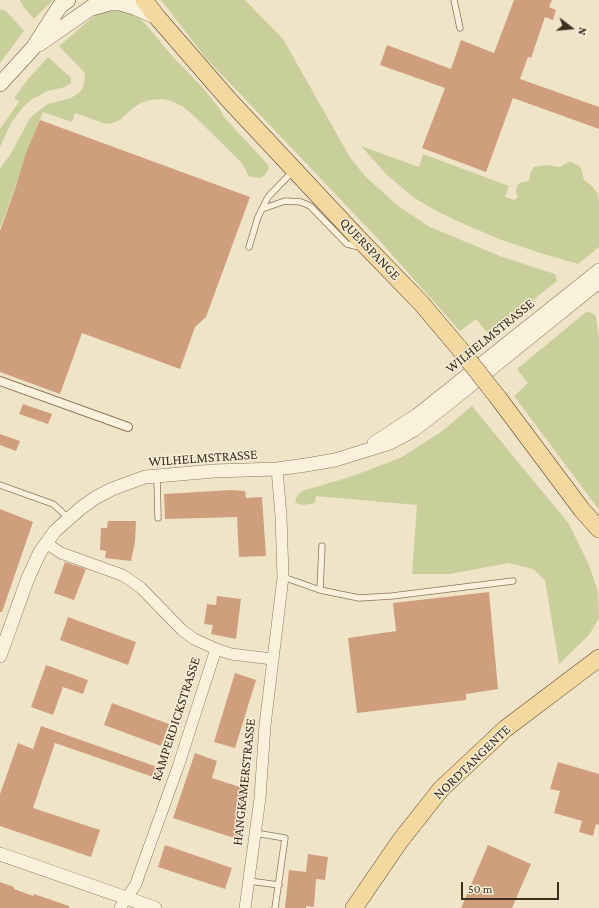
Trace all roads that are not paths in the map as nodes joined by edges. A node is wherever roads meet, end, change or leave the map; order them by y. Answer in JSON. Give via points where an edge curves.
{"nodes":[{"id":1,"x":68,"y":0,"type":"edge"},
{"id":2,"x":102,"y":0,"type":"edge"},
{"id":3,"x":144,"y":0,"type":"edge"},
{"id":4,"x":454,"y":0,"type":"edge"},
{"id":5,"x":89,"y":9,"type":"junction"},
{"id":6,"x":156,"y":17,"type":"junction"},
{"id":7,"x":460,"y":28,"type":"dead end"},
{"id":8,"x":33,"y":48,"type":"junction"},
{"id":9,"x":0,"y":84,"type":"edge"},
{"id":10,"x":294,"y":170,"type":"junction"},
{"id":11,"x":262,"y":209,"type":"junction"},
{"id":12,"x":249,"y":247,"type":"dead end"},
{"id":13,"x":372,"y":251,"type":"junction"},
{"id":14,"x":599,"y":270,"type":"edge"},
{"id":15,"x":599,"y":282,"type":"edge"},
{"id":16,"x":0,"y":381,"type":"edge"},
{"id":17,"x":128,"y":427,"type":"dead end"},
{"id":18,"x":361,"y":452,"type":"junction"},
{"id":19,"x":277,"y":468,"type":"junction"},
{"id":20,"x":157,"y":476,"type":"junction"},
{"id":21,"x":0,"y":485,"type":"edge"},
{"id":22,"x":582,"y":510,"type":"junction"},
{"id":23,"x":158,"y":518,"type":"dead end"},
{"id":24,"x":68,"y":519,"type":"junction"},
{"id":25,"x":599,"y":529,"type":"edge"},
{"id":26,"x":599,"y":542,"type":"edge"},
{"id":27,"x":46,"y":543,"type":"junction"},
{"id":28,"x":322,"y":546,"type":"dead end"},
{"id":29,"x":283,"y":576,"type":"junction"},
{"id":30,"x":513,"y":581,"type":"dead end"},
{"id":31,"x":320,"y":590,"type":"junction"},
{"id":32,"x":216,"y":649,"type":"junction"},
{"id":33,"x":0,"y":656,"type":"edge"},
{"id":34,"x":599,"y":658,"type":"edge"},
{"id":35,"x":272,"y":659,"type":"junction"},
{"id":36,"x":255,"y":833,"type":"junction"},
{"id":37,"x":0,"y":854,"type":"edge"},
{"id":38,"x":249,"y":881,"type":"junction"},
{"id":39,"x":279,"y":885,"type":"junction"},
{"id":40,"x":123,"y":903,"type":"edge"},
{"id":41,"x":155,"y":908,"type":"edge"},
{"id":42,"x":245,"y":908,"type":"edge"},
{"id":43,"x":276,"y":908,"type":"edge"},
{"id":44,"x":354,"y":908,"type":"edge"}],
"edges":[{"from":1,"to":8,"type":"main road","via":[[60,6]]},
{"from":2,"to":5,"type":"main road"},
{"from":3,"to":6,"type":"main road","name":"QUERSPANGE"},
{"from":4,"to":7,"type":"lane"},
{"from":5,"to":6,"type":"main road","via":[[120,3]]},
{"from":5,"to":8,"type":"main road"},
{"from":6,"to":10,"type":"main road","name":"QUERSPANGE"},
{"from":8,"to":9,"type":"main road"},
{"from":10,"to":11,"type":"lane","via":[[268,197]]},
{"from":10,"to":13,"type":"main road","name":"QUERSPANGE"},
{"from":11,"to":12,"type":"lane"},
{"from":11,"to":13,"type":"lane","via":[[285,201],[301,202],[310,206],[347,244]]},
{"from":13,"to":22,"type":"main road","name":"QUERSPANGE","bridge":true,"via":[[459,348]]},
{"from":14,"to":18,"type":"street","name":"WILHELMSTRASSE","via":[[417,416]]},
{"from":15,"to":18,"type":"street","name":"WILHELMSTRASSE","via":[[414,430],[390,443]]},
{"from":16,"to":17,"type":"street"},
{"from":18,"to":19,"type":"street","name":"WILHELMSTRASSE","via":[[335,460]]},
{"from":19,"to":20,"type":"street","name":"WILHELMSTRASSE","via":[[214,470]]},
{"from":19,"to":29,"type":"street","name":"HANGKAMERSTRASSE"},
{"from":20,"to":23,"type":"lane"},
{"from":20,"to":24,"type":"street","name":"WILHELMSTRASSE","via":[[145,477],[112,489],[86,504]]},
{"from":21,"to":24,"type":"lane","via":[[52,504]]},
{"from":22,"to":25,"type":"main road","name":"QUERSPANGE"},
{"from":22,"to":26,"type":"main road","name":"QUERSPANGE"},
{"from":24,"to":27,"type":"street","name":"WILHELMSTRASSE"},
{"from":27,"to":32,"type":"street","name":"KAMPERDICKSTRASSE","via":[[67,555],[118,573],[130,580],[182,630],[194,639]]},
{"from":27,"to":33,"type":"street","name":"WILHELMSTRASSE","via":[[28,578]]},
{"from":28,"to":31,"type":"lane"},
{"from":29,"to":31,"type":"lane"},
{"from":29,"to":35,"type":"street","name":"HANGKAMERSTRASSE"},
{"from":30,"to":31,"type":"lane","via":[[359,598]]},
{"from":32,"to":35,"type":"street"},
{"from":32,"to":40,"type":"street","name":"KAMPERDICKSTRASSE","via":[[178,767],[136,884]]},
{"from":34,"to":44,"type":"main road","name":"NORDTANGENTE","via":[[505,729],[441,789],[400,841]]},
{"from":35,"to":36,"type":"street","name":"HANGKAMERSTRASSE"},
{"from":36,"to":38,"type":"street","name":"HANGKAMERSTRASSE"},
{"from":36,"to":39,"type":"lane","via":[[285,838]]},
{"from":37,"to":40,"type":"street"},
{"from":38,"to":39,"type":"lane"},
{"from":38,"to":42,"type":"street","name":"HANGKAMERSTRASSE"},
{"from":39,"to":43,"type":"lane"},
{"from":40,"to":41,"type":"street"}]}
